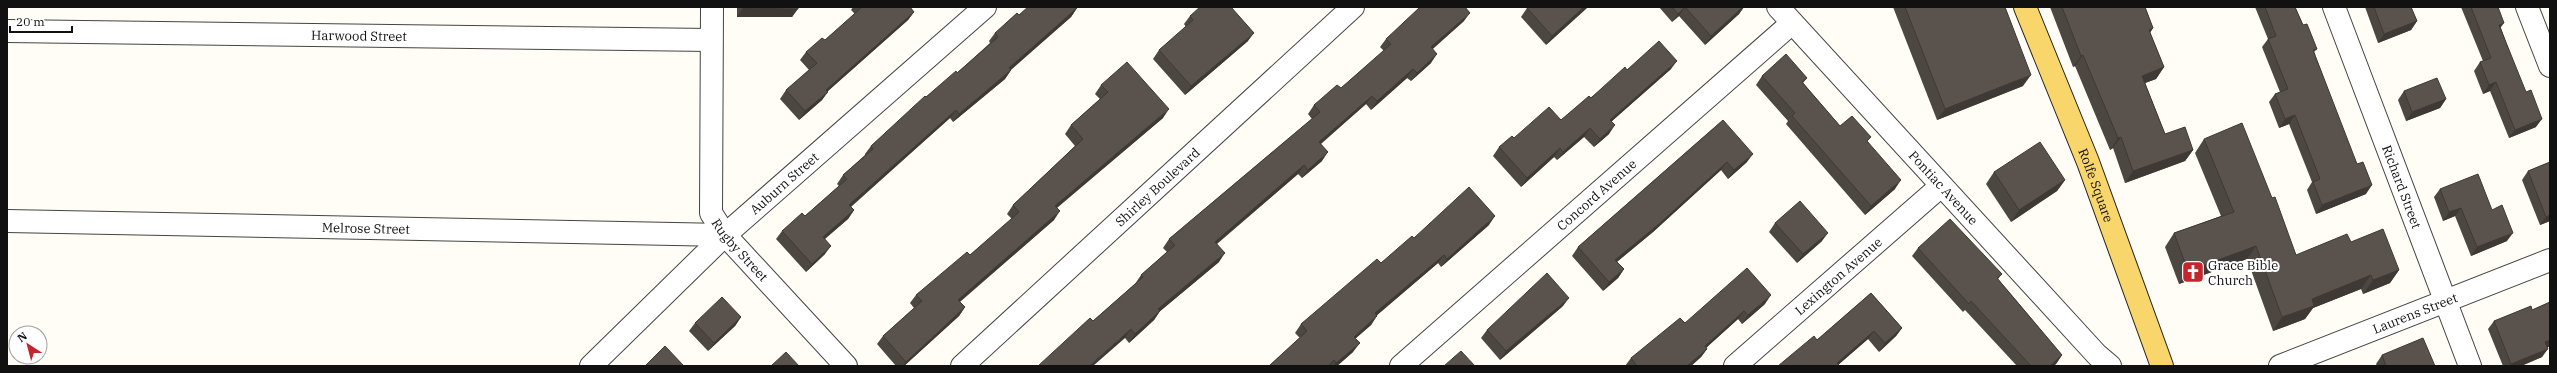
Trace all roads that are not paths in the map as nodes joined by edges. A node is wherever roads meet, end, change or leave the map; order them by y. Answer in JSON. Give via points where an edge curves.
{"nodes":[{"id":1,"x":712,"y":7,"type":"edge"},
{"id":2,"x":985,"y":7,"type":"edge"},
{"id":3,"x":1353,"y":7,"type":"edge"},
{"id":4,"x":2026,"y":7,"type":"edge"},
{"id":5,"x":2334,"y":7,"type":"edge"},
{"id":6,"x":2527,"y":7,"type":"edge"},
{"id":7,"x":1782,"y":11,"type":"edge"},
{"id":8,"x":7,"y":31,"type":"edge"},
{"id":9,"x":711,"y":40,"type":"junction"},
{"id":10,"x":2550,"y":66,"type":"edge"},
{"id":11,"x":1941,"y":186,"type":"junction"},
{"id":12,"x":7,"y":221,"type":"edge"},
{"id":13,"x":725,"y":235,"type":"junction"},
{"id":14,"x":2550,"y":260,"type":"edge"},
{"id":15,"x":2445,"y":300,"type":"junction"},
{"id":16,"x":2098,"y":362,"type":"edge"},
{"id":17,"x":590,"y":366,"type":"edge"},
{"id":18,"x":846,"y":366,"type":"edge"},
{"id":19,"x":962,"y":366,"type":"edge"},
{"id":20,"x":1400,"y":366,"type":"edge"},
{"id":21,"x":1735,"y":366,"type":"edge"},
{"id":22,"x":2162,"y":366,"type":"edge"},
{"id":23,"x":2280,"y":366,"type":"edge"},
{"id":24,"x":2470,"y":366,"type":"edge"}],
"edges":[{"from":1,"to":9,"type":"street","name":"Rugby Street"},
{"from":2,"to":13,"type":"street","name":"Auburn Street"},
{"from":3,"to":19,"type":"street","name":"Shirley Boulevard"},
{"from":4,"to":22,"type":"main road","name":"Rolfe Square","via":[[2088,162]]},
{"from":5,"to":15,"type":"street","name":"Richard Street"},
{"from":6,"to":10,"type":"street"},
{"from":7,"to":11,"type":"street","name":"Pontiac Avenue"},
{"from":7,"to":20,"type":"street","name":"Concord Avenue"},
{"from":8,"to":9,"type":"street","name":"Harwood Street"},
{"from":9,"to":13,"type":"street","name":"Rugby Street","via":[[711,213]]},
{"from":11,"to":16,"type":"street","name":"Pontiac Avenue"},
{"from":11,"to":21,"type":"street","name":"Lexington Avenue"},
{"from":12,"to":13,"type":"street","name":"Melrose Street"},
{"from":13,"to":17,"type":"street","name":"Auburn Street"},
{"from":13,"to":18,"type":"street","name":"Rugby Street"},
{"from":14,"to":15,"type":"street","name":"Laurens Street"},
{"from":15,"to":23,"type":"street","name":"Laurens Street"},
{"from":15,"to":24,"type":"street","name":"Richard Street"}]}
